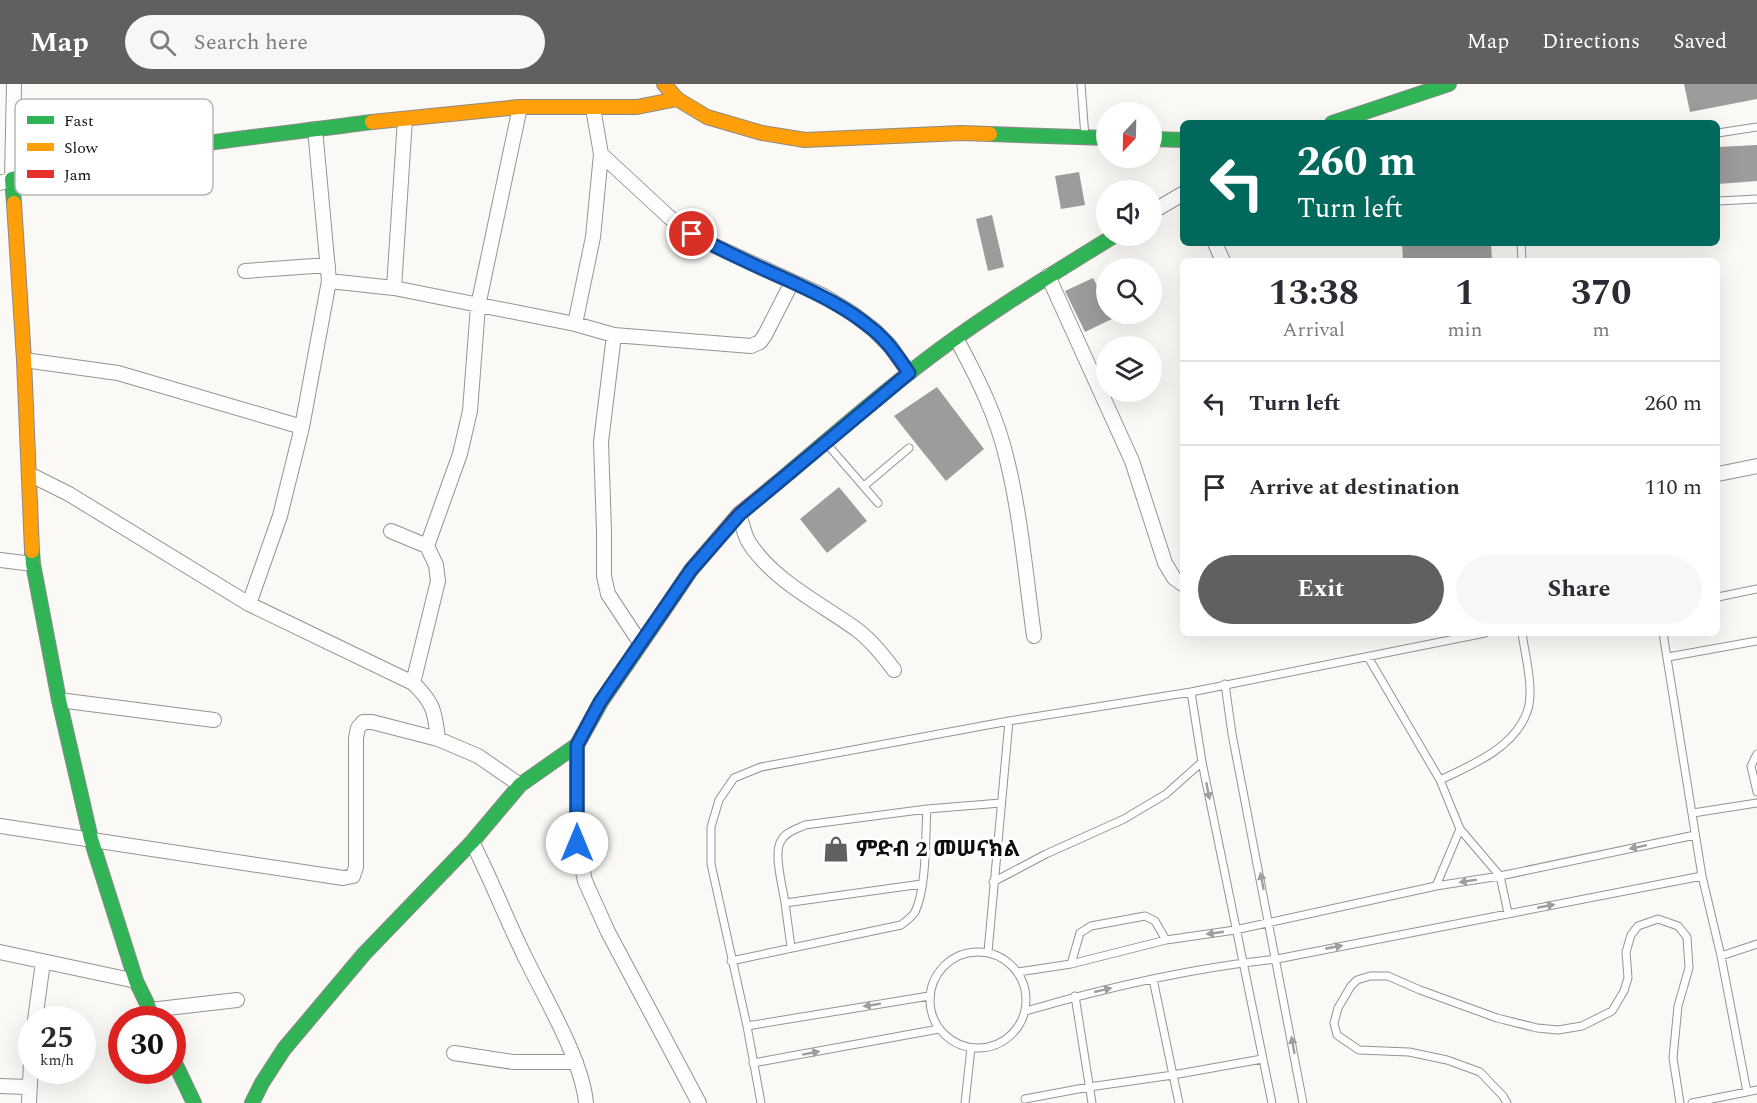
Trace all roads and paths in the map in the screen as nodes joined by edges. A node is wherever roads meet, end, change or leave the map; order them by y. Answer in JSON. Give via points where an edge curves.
{"nodes":[{"id":1,"x":14,"y":84,"type":"edge"},
{"id":2,"x":664,"y":84,"type":"edge"},
{"id":3,"x":1081,"y":84,"type":"edge"},
{"id":4,"x":1449,"y":84,"type":"edge"},
{"id":5,"x":677,"y":99,"type":"junction"},
{"id":6,"x":520,"y":107,"type":"junction"},
{"id":7,"x":593,"y":108,"type":"junction"},
{"id":8,"x":405,"y":119,"type":"junction"},
{"id":9,"x":1341,"y":120,"type":"edge"},
{"id":10,"x":1757,"y":127,"type":"edge"},
{"id":11,"x":315,"y":129,"type":"junction"},
{"id":12,"x":1720,"y":133,"type":"edge"},
{"id":13,"x":1085,"y":137,"type":"junction"},
{"id":14,"x":1096,"y":138,"type":"edge"},
{"id":15,"x":1162,"y":139,"type":"edge"},
{"id":16,"x":1180,"y":140,"type":"edge"},
{"id":17,"x":213,"y":142,"type":"edge"},
{"id":18,"x":601,"y":154,"type":"junction"},
{"id":19,"x":6,"y":181,"type":"edge"},
{"id":20,"x":1180,"y":195,"type":"edge"},
{"id":21,"x":1757,"y":199,"type":"edge"},
{"id":22,"x":1720,"y":201,"type":"edge"},
{"id":23,"x":1162,"y":206,"type":"edge"},
{"id":24,"x":1098,"y":246,"type":"edge"},
{"id":25,"x":328,"y":265,"type":"junction"},
{"id":26,"x":244,"y":271,"type":"dead end"},
{"id":27,"x":1048,"y":276,"type":"junction"},
{"id":28,"x":329,"y":281,"type":"junction"},
{"id":29,"x":792,"y":282,"type":"junction"},
{"id":30,"x":394,"y":288,"type":"junction"},
{"id":31,"x":478,"y":306,"type":"junction"},
{"id":32,"x":575,"y":324,"type":"junction"},
{"id":33,"x":614,"y":335,"type":"junction"},
{"id":34,"x":956,"y":338,"type":"junction"},
{"id":35,"x":24,"y":360,"type":"junction"},
{"id":36,"x":909,"y":373,"type":"junction"},
{"id":37,"x":302,"y":427,"type":"junction"},
{"id":38,"x":826,"y":442,"type":"junction"},
{"id":39,"x":909,"y":447,"type":"dead end"},
{"id":40,"x":1757,"y":466,"type":"edge"},
{"id":41,"x":1720,"y":474,"type":"edge"},
{"id":42,"x":30,"y":475,"type":"junction"},
{"id":43,"x":864,"y":486,"type":"junction"},
{"id":44,"x":878,"y":503,"type":"dead end"},
{"id":45,"x":740,"y":514,"type":"junction"},
{"id":46,"x":391,"y":531,"type":"dead end"},
{"id":47,"x":427,"y":546,"type":"junction"},
{"id":48,"x":0,"y":560,"type":"edge"},
{"id":49,"x":33,"y":564,"type":"junction"},
{"id":50,"x":1180,"y":582,"type":"edge"},
{"id":51,"x":1757,"y":589,"type":"edge"},
{"id":52,"x":1720,"y":597,"type":"edge"},
{"id":53,"x":249,"y":604,"type":"junction"},
{"id":54,"x":1034,"y":636,"type":"dead end"},
{"id":55,"x":1470,"y":636,"type":"edge"},
{"id":56,"x":1522,"y":636,"type":"edge"},
{"id":57,"x":1664,"y":636,"type":"edge"},
{"id":58,"x":1757,"y":641,"type":"edge"},
{"id":59,"x":641,"y":644,"type":"junction"},
{"id":60,"x":1368,"y":657,"type":"junction"},
{"id":61,"x":1668,"y":657,"type":"junction"},
{"id":62,"x":894,"y":670,"type":"dead end"},
{"id":63,"x":413,"y":683,"type":"junction"},
{"id":64,"x":1225,"y":684,"type":"junction"},
{"id":65,"x":1191,"y":692,"type":"junction"},
{"id":66,"x":59,"y":700,"type":"junction"},
{"id":67,"x":214,"y":720,"type":"dead end"},
{"id":68,"x":1009,"y":721,"type":"junction"},
{"id":69,"x":438,"y":739,"type":"junction"},
{"id":70,"x":577,"y":745,"type":"junction"},
{"id":71,"x":1757,"y":754,"type":"edge"},
{"id":72,"x":1202,"y":762,"type":"junction"},
{"id":73,"x":1440,"y":780,"type":"junction"},
{"id":74,"x":520,"y":785,"type":"junction"},
{"id":75,"x":1757,"y":792,"type":"edge"},
{"id":76,"x":1001,"y":803,"type":"junction"},
{"id":77,"x":1757,"y":803,"type":"edge"},
{"id":78,"x":927,"y":809,"type":"junction"},
{"id":79,"x":1693,"y":813,"type":"junction"},
{"id":80,"x":0,"y":826,"type":"edge"},
{"id":81,"x":1460,"y":829,"type":"junction"},
{"id":82,"x":1695,"y":835,"type":"junction"},
{"id":83,"x":91,"y":839,"type":"junction"},
{"id":84,"x":472,"y":842,"type":"junction"},
{"id":85,"x":1500,"y":876,"type":"junction"},
{"id":86,"x":1702,"y":876,"type":"junction"},
{"id":87,"x":993,"y":882,"type":"junction"},
{"id":88,"x":922,"y":884,"type":"junction"},
{"id":89,"x":1436,"y":886,"type":"junction"},
{"id":90,"x":785,"y":903,"type":"junction"},
{"id":91,"x":1508,"y":913,"type":"junction"},
{"id":92,"x":1270,"y":923,"type":"junction"},
{"id":93,"x":1236,"y":930,"type":"junction"},
{"id":94,"x":1166,"y":940,"type":"junction"},
{"id":95,"x":1757,"y":944,"type":"edge"},
{"id":96,"x":791,"y":947,"type":"junction"},
{"id":97,"x":0,"y":952,"type":"edge"},
{"id":98,"x":988,"y":952,"type":"junction"},
{"id":99,"x":1721,"y":956,"type":"junction"},
{"id":100,"x":1277,"y":959,"type":"junction"},
{"id":101,"x":731,"y":961,"type":"junction"},
{"id":102,"x":44,"y":962,"type":"junction"},
{"id":103,"x":1243,"y":963,"type":"junction"},
{"id":104,"x":1071,"y":964,"type":"junction"},
{"id":105,"x":1018,"y":972,"type":"junction"},
{"id":106,"x":1153,"y":979,"type":"junction"},
{"id":107,"x":136,"y":981,"type":"junction"},
{"id":108,"x":929,"y":996,"type":"junction"},
{"id":109,"x":1075,"y":996,"type":"junction"},
{"id":110,"x":237,"y":1000,"type":"dead end"},
{"id":111,"x":37,"y":1006,"type":"edge"},
{"id":112,"x":148,"y":1006,"type":"edge"},
{"id":113,"x":186,"y":1009,"type":"edge"},
{"id":114,"x":1026,"y":1011,"type":"junction"},
{"id":115,"x":747,"y":1026,"type":"junction"},
{"id":116,"x":939,"y":1029,"type":"junction"},
{"id":117,"x":971,"y":1048,"type":"junction"},
{"id":118,"x":454,"y":1053,"type":"dead end"},
{"id":119,"x":1262,"y":1059,"type":"junction"},
{"id":120,"x":576,"y":1062,"type":"junction"},
{"id":121,"x":753,"y":1063,"type":"junction"},
{"id":122,"x":1173,"y":1075,"type":"junction"},
{"id":123,"x":28,"y":1084,"type":"edge"},
{"id":124,"x":185,"y":1084,"type":"edge"},
{"id":125,"x":0,"y":1086,"type":"edge"},
{"id":126,"x":1089,"y":1086,"type":"junction"},
{"id":127,"x":28,"y":1087,"type":"junction"},
{"id":128,"x":1757,"y":1090,"type":"edge"},
{"id":129,"x":1747,"y":1092,"type":"junction"},
{"id":130,"x":1025,"y":1099,"type":"dead end"},
{"id":131,"x":699,"y":1102,"type":"edge"},
{"id":132,"x":29,"y":1103,"type":"edge"},
{"id":133,"x":194,"y":1103,"type":"edge"},
{"id":134,"x":252,"y":1103,"type":"edge"},
{"id":135,"x":586,"y":1103,"type":"edge"},
{"id":136,"x":761,"y":1103,"type":"edge"},
{"id":137,"x":965,"y":1103,"type":"edge"},
{"id":138,"x":1092,"y":1103,"type":"edge"},
{"id":139,"x":1179,"y":1103,"type":"edge"},
{"id":140,"x":1272,"y":1103,"type":"edge"},
{"id":141,"x":1304,"y":1103,"type":"edge"},
{"id":142,"x":1507,"y":1103,"type":"edge"},
{"id":143,"x":1680,"y":1103,"type":"edge"},
{"id":144,"x":1692,"y":1103,"type":"edge"}],
"edges":[{"from":1,"to":19,"type":"street"},
{"from":2,"to":5,"type":"street"},
{"from":3,"to":13,"type":"lane"},
{"from":4,"to":9,"type":"street"},
{"from":5,"to":7,"type":"street","via":[[652,106]]},
{"from":5,"to":13,"type":"street","via":[[707,117],[762,133],[806,140],[961,133]]},
{"from":6,"to":7,"type":"street"},
{"from":6,"to":8,"type":"street"},
{"from":6,"to":31,"type":"street"},
{"from":7,"to":18,"type":"street"},
{"from":8,"to":11,"type":"street"},
{"from":8,"to":30,"type":"street"},
{"from":10,"to":12,"type":"lane"},
{"from":11,"to":17,"type":"street"},
{"from":11,"to":25,"type":"street"},
{"from":13,"to":14,"type":"street"},
{"from":15,"to":16,"type":"street"},
{"from":18,"to":29,"type":"street","via":[[692,234]]},
{"from":18,"to":32,"type":"street","via":[[593,237]]},
{"from":19,"to":35,"type":"street"},
{"from":20,"to":23,"type":"street"},
{"from":21,"to":22,"type":"lane"},
{"from":24,"to":27,"type":"street"},
{"from":25,"to":26,"type":"street"},
{"from":25,"to":28,"type":"street"},
{"from":27,"to":34,"type":"street"},
{"from":27,"to":50,"type":"street","via":[[1132,461],[1165,563]]},
{"from":28,"to":30,"type":"street"},
{"from":28,"to":37,"type":"street"},
{"from":29,"to":33,"type":"street","via":[[765,335],[751,346]]},
{"from":29,"to":36,"type":"street","via":[[824,296],[873,329]]},
{"from":30,"to":31,"type":"street"},
{"from":31,"to":32,"type":"street"},
{"from":31,"to":47,"type":"street","via":[[470,411],[460,454]]},
{"from":32,"to":33,"type":"street"},
{"from":33,"to":59,"type":"street","via":[[601,442],[604,576],[608,594]]},
{"from":34,"to":36,"type":"street"},
{"from":34,"to":54,"type":"street","via":[[984,392],[1007,459]]},
{"from":35,"to":37,"type":"street","via":[[118,373]]},
{"from":35,"to":42,"type":"street"},
{"from":36,"to":38,"type":"street"},
{"from":37,"to":53,"type":"street","via":[[280,516]]},
{"from":38,"to":43,"type":"lane"},
{"from":38,"to":45,"type":"street"},
{"from":39,"to":43,"type":"lane"},
{"from":40,"to":41,"type":"street"},
{"from":42,"to":49,"type":"street"},
{"from":42,"to":53,"type":"street","via":[[69,494]]},
{"from":43,"to":44,"type":"lane"},
{"from":45,"to":59,"type":"street","via":[[691,570]]},
{"from":45,"to":62,"type":"street","via":[[747,539],[760,557],[809,600],[857,630]]},
{"from":46,"to":47,"type":"street"},
{"from":47,"to":63,"type":"street","via":[[438,581]]},
{"from":48,"to":49,"type":"street"},
{"from":49,"to":66,"type":"street"},
{"from":51,"to":52,"type":"lane"},
{"from":53,"to":63,"type":"street"},
{"from":55,"to":60,"type":"lane"},
{"from":56,"to":73,"type":"lane","via":[[1530,686],[1527,711],[1514,734],[1483,759]]},
{"from":57,"to":61,"type":"lane"},
{"from":58,"to":61,"type":"lane"},
{"from":59,"to":70,"type":"street","via":[[600,702]]},
{"from":60,"to":64,"type":"lane"},
{"from":60,"to":73,"type":"lane"},
{"from":61,"to":79,"type":"lane"},
{"from":63,"to":69,"type":"street","via":[[429,698]]},
{"from":64,"to":65,"type":"lane"},
{"from":92,"to":64,"type":"lane","one_way":true},
{"from":65,"to":68,"type":"lane"},
{"from":65,"to":72,"type":"lane"},
{"from":66,"to":67,"type":"street"},
{"from":66,"to":83,"type":"street"},
{"from":68,"to":76,"type":"lane"},
{"from":68,"to":101,"type":"lane","via":[[761,767],[734,778],[719,800],[711,827],[711,864]]},
{"from":69,"to":74,"type":"street","via":[[478,756]]},
{"from":69,"to":83,"type":"street","via":[[372,722],[363,722],[358,728],[353,876],[343,878]]},
{"from":70,"to":74,"type":"street"},
{"from":70,"to":131,"type":"street","via":[[577,843],[585,881]]},
{"from":71,"to":75,"type":"lane","via":[[1751,766]]},
{"from":72,"to":87,"type":"lane","via":[[1166,794],[1124,819]]},
{"from":72,"to":93,"type":"lane","one_way":true},
{"from":73,"to":81,"type":"lane"},
{"from":74,"to":84,"type":"street"},
{"from":76,"to":78,"type":"lane"},
{"from":76,"to":87,"type":"lane"},
{"from":77,"to":79,"type":"lane"},
{"from":78,"to":88,"type":"lane"},
{"from":78,"to":90,"type":"lane","via":[[805,825],[788,833],[780,841],[778,856]]},
{"from":79,"to":82,"type":"lane"},
{"from":80,"to":83,"type":"street"},
{"from":81,"to":85,"type":"lane"},
{"from":81,"to":89,"type":"lane"},
{"from":82,"to":85,"type":"lane","one_way":true},
{"from":82,"to":86,"type":"lane"},
{"from":83,"to":107,"type":"street"},
{"from":84,"to":120,"type":"street"},
{"from":84,"to":134,"type":"street","via":[[357,963],[284,1048]]},
{"from":85,"to":89,"type":"lane","one_way":true},
{"from":85,"to":91,"type":"lane"},
{"from":91,"to":86,"type":"lane","one_way":true},
{"from":86,"to":99,"type":"lane"},
{"from":87,"to":98,"type":"lane"},
{"from":88,"to":90,"type":"lane"},
{"from":88,"to":96,"type":"lane","via":[[914,915],[901,925]]},
{"from":89,"to":92,"type":"lane"},
{"from":90,"to":96,"type":"lane"},
{"from":100,"to":91,"type":"lane","one_way":true},
{"from":92,"to":93,"type":"lane"},
{"from":92,"to":100,"type":"lane"},
{"from":93,"to":94,"type":"lane","one_way":true},
{"from":93,"to":103,"type":"lane"},
{"from":94,"to":104,"type":"lane"},
{"from":94,"to":104,"type":"lane","via":[[1155,921],[1145,916],[1091,926],[1080,933]]},
{"from":95,"to":99,"type":"lane"},
{"from":96,"to":101,"type":"lane"},
{"from":97,"to":102,"type":"street"},
{"from":98,"to":105,"type":"lane","via":[[1005,959]]},
{"from":98,"to":108,"type":"lane","via":[[956,956],[938,973]]},
{"from":99,"to":129,"type":"lane"},
{"from":100,"to":103,"type":"lane"},
{"from":141,"to":100,"type":"lane","one_way":true},
{"from":101,"to":115,"type":"lane"},
{"from":102,"to":107,"type":"street"},
{"from":102,"to":111,"type":"street"},
{"from":103,"to":106,"type":"lane"},
{"from":103,"to":119,"type":"lane"},
{"from":104,"to":105,"type":"lane"},
{"from":105,"to":114,"type":"lane","via":[[1026,991]]},
{"from":109,"to":106,"type":"lane","one_way":true},
{"from":106,"to":122,"type":"lane"},
{"from":107,"to":112,"type":"street"},
{"from":108,"to":115,"type":"lane","one_way":true},
{"from":108,"to":116,"type":"lane","via":[[931,1013]]},
{"from":109,"to":114,"type":"lane"},
{"from":109,"to":126,"type":"lane"},
{"from":110,"to":113,"type":"street"},
{"from":114,"to":117,"type":"lane","via":[[1019,1028],[1006,1041],[989,1048]]},
{"from":115,"to":121,"type":"lane"},
{"from":116,"to":117,"type":"lane","via":[[953,1042]]},
{"from":121,"to":116,"type":"lane","one_way":true},
{"from":117,"to":137,"type":"lane"},
{"from":118,"to":120,"type":"street","via":[[513,1062]]},
{"from":119,"to":122,"type":"lane"},
{"from":119,"to":140,"type":"lane"},
{"from":120,"to":135,"type":"street"},
{"from":121,"to":136,"type":"lane"},
{"from":122,"to":126,"type":"lane"},
{"from":122,"to":139,"type":"lane"},
{"from":123,"to":127,"type":"street"},
{"from":124,"to":133,"type":"street"},
{"from":125,"to":127,"type":"street"},
{"from":126,"to":130,"type":"lane"},
{"from":126,"to":138,"type":"lane"},
{"from":127,"to":132,"type":"street"},
{"from":128,"to":129,"type":"lane"},
{"from":129,"to":144,"type":"lane"},
{"from":142,"to":143,"type":"lane","via":[[1480,1072],[1409,1052],[1359,1050],[1337,1035],[1334,1023],[1338,1008],[1351,986],[1370,976],[1388,976],[1497,1018],[1547,1029],[1582,1026],[1612,1011],[1624,991],[1628,978],[1626,952],[1638,926],[1658,919],[1678,926],[1687,938],[1689,968],[1678,1006],[1673,1058]]}]}
